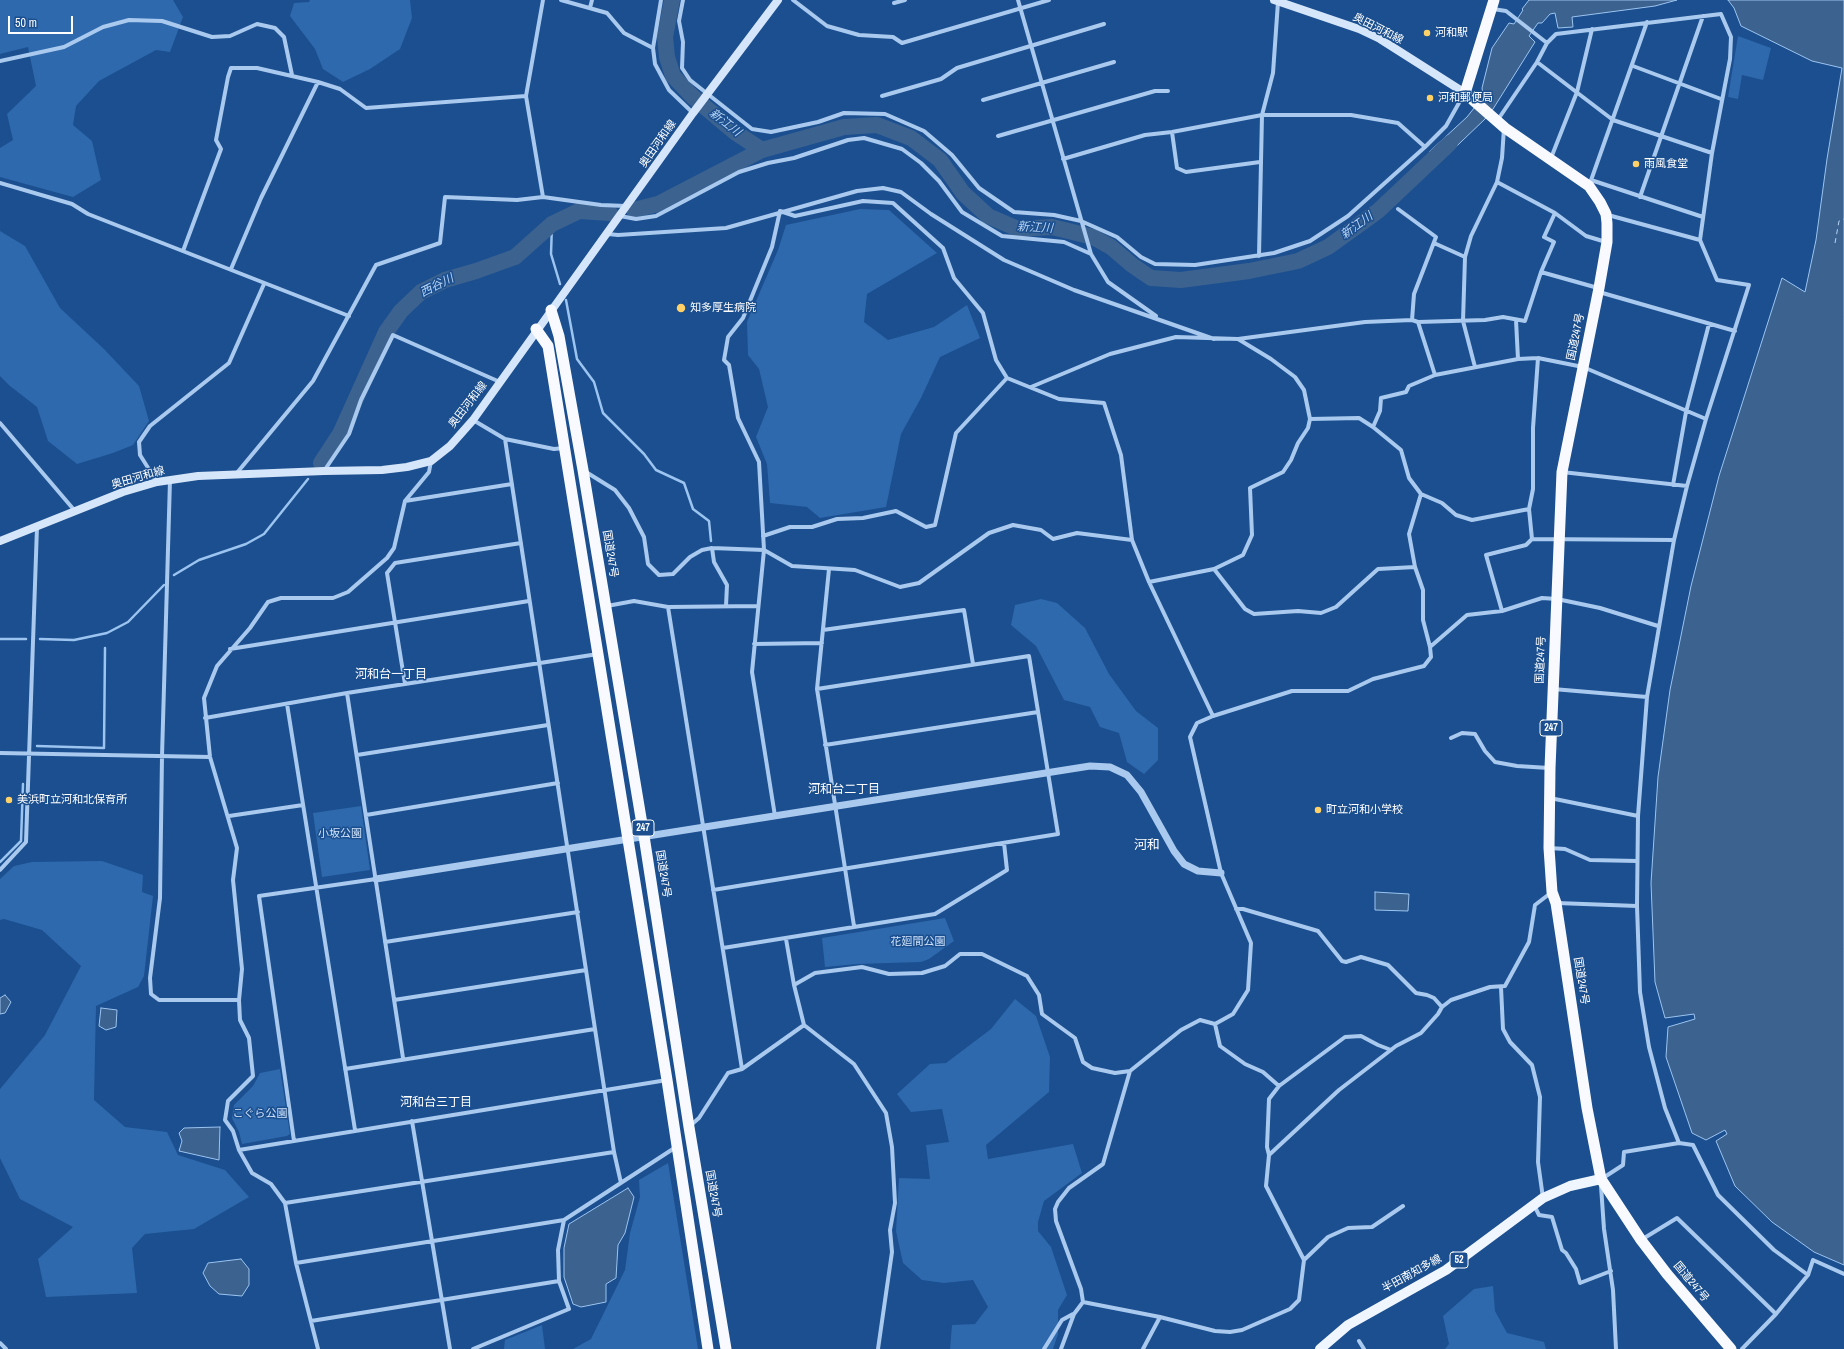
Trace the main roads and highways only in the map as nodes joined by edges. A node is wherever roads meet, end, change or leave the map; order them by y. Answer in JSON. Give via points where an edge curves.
{"nodes":[{"id":1,"x":778,"y":0,"type":"edge"},
{"id":2,"x":1276,"y":1,"type":"edge"},
{"id":3,"x":1492,"y":4,"type":"edge"},
{"id":4,"x":1468,"y":96,"type":"junction"},
{"id":5,"x":551,"y":310,"type":"junction"},
{"id":6,"x":536,"y":329,"type":"junction"},
{"id":7,"x":0,"y":541,"type":"edge"},
{"id":8,"x":1601,"y":1179,"type":"junction"},
{"id":9,"x":708,"y":1349,"type":"edge"},
{"id":10,"x":726,"y":1349,"type":"edge"},
{"id":11,"x":1320,"y":1349,"type":"edge"},
{"id":12,"x":1731,"y":1349,"type":"edge"}],
"edges":[{"from":1,"to":5,"type":"main road","name":"奥田河和線"},
{"from":2,"to":4,"type":"main road","name":"奥田河和線","via":[[1359,29]]},
{"from":3,"to":4,"type":"highway"},
{"from":4,"to":8,"type":"highway","name":"国道247号","number":"247","via":[[1498,122],[1550,159],[1590,183],[1606,214],[1607,242],[1599,290],[1562,472],[1549,848],[1554,897],[1587,1108]]},
{"from":5,"to":6,"type":"main road","name":"奥田河和線"},
{"from":5,"to":10,"type":"highway","name":"国道247号","number":"247","via":[[559,336],[606,606]]},
{"from":6,"to":7,"type":"main road","name":"奥田河和線","via":[[473,420],[450,446],[431,461],[382,470],[170,479],[123,492]]},
{"from":6,"to":9,"type":"highway","number":"247","via":[[548,346]]},
{"from":8,"to":11,"type":"main road","name":"半田南知多線","number":"52","via":[[1570,1186],[1543,1198],[1446,1270],[1348,1325]]},
{"from":8,"to":12,"type":"highway","name":"国道247号","number":"247","via":[[1641,1240]]}]}
